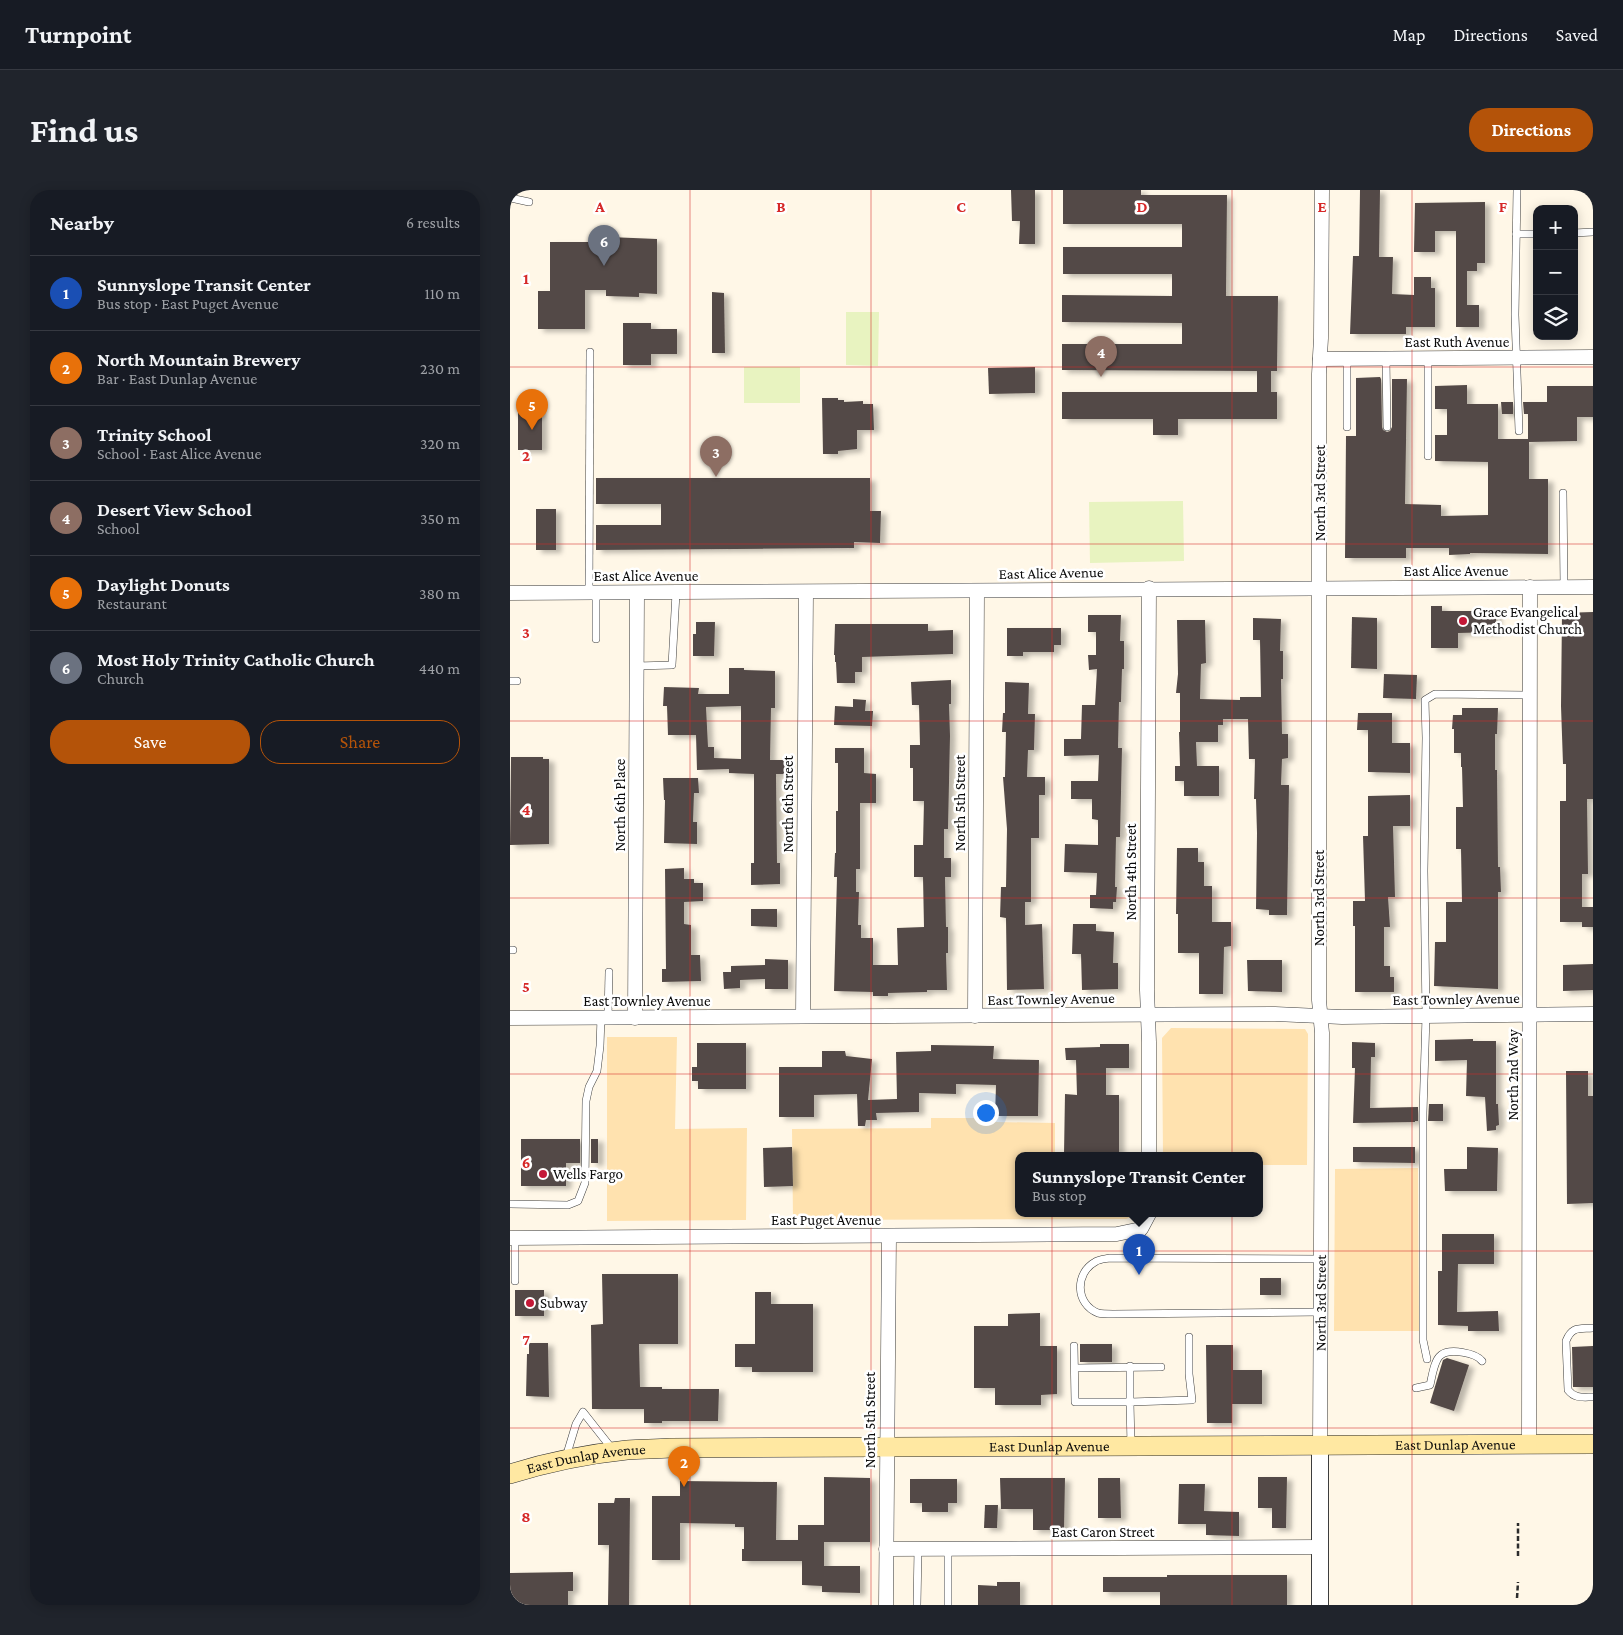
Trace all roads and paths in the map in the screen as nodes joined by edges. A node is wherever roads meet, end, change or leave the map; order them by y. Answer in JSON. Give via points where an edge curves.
{"nodes":[{"id":1,"x":1322,"y":190,"type":"edge"},
{"id":2,"x":1517,"y":190,"type":"edge"},
{"id":3,"x":510,"y":198,"type":"edge"},
{"id":4,"x":529,"y":202,"type":"dead end"},
{"id":5,"x":1593,"y":232,"type":"edge"},
{"id":6,"x":1578,"y":233,"type":"edge"},
{"id":7,"x":1516,"y":234,"type":"junction"},
{"id":8,"x":1533,"y":234,"type":"edge"},
{"id":9,"x":590,"y":352,"type":"dead end"},
{"id":10,"x":1428,"y":358,"type":"junction"},
{"id":11,"x":1516,"y":358,"type":"junction"},
{"id":12,"x":1593,"y":358,"type":"edge"},
{"id":13,"x":1320,"y":359,"type":"junction"},
{"id":14,"x":1346,"y":359,"type":"junction"},
{"id":15,"x":1386,"y":359,"type":"junction"},
{"id":16,"x":1347,"y":427,"type":"dead end"},
{"id":17,"x":1387,"y":427,"type":"dead end"},
{"id":18,"x":1519,"y":431,"type":"dead end"},
{"id":19,"x":1428,"y":456,"type":"dead end"},
{"id":20,"x":1563,"y":493,"type":"dead end"},
{"id":21,"x":1530,"y":587,"type":"junction"},
{"id":22,"x":1564,"y":587,"type":"junction"},
{"id":23,"x":1593,"y":587,"type":"edge"},
{"id":24,"x":1149,"y":588,"type":"junction"},
{"id":25,"x":1320,"y":588,"type":"junction"},
{"id":26,"x":977,"y":590,"type":"junction"},
{"id":27,"x":806,"y":592,"type":"junction"},
{"id":28,"x":510,"y":593,"type":"edge"},
{"id":29,"x":592,"y":593,"type":"junction"},
{"id":30,"x":637,"y":593,"type":"junction"},
{"id":31,"x":676,"y":593,"type":"junction"},
{"id":32,"x":596,"y":639,"type":"dead end"},
{"id":33,"x":637,"y":666,"type":"junction"},
{"id":34,"x":1531,"y":695,"type":"junction"},
{"id":35,"x":609,"y":972,"type":"dead end"},
{"id":36,"x":1148,"y":1014,"type":"junction"},
{"id":37,"x":1593,"y":1014,"type":"edge"},
{"id":38,"x":1529,"y":1015,"type":"junction"},
{"id":39,"x":803,"y":1016,"type":"junction"},
{"id":40,"x":975,"y":1016,"type":"junction"},
{"id":41,"x":1320,"y":1016,"type":"junction"},
{"id":42,"x":1426,"y":1016,"type":"junction"},
{"id":43,"x":605,"y":1017,"type":"junction"},
{"id":44,"x":510,"y":1018,"type":"edge"},
{"id":45,"x":635,"y":1018,"type":"junction"},
{"id":46,"x":1149,"y":1152,"type":"edge"},
{"id":47,"x":510,"y":1204,"type":"edge"},
{"id":48,"x":1147,"y":1217,"type":"edge"},
{"id":49,"x":889,"y":1236,"type":"junction"},
{"id":50,"x":513,"y":1238,"type":"edge"},
{"id":51,"x":1321,"y":1259,"type":"junction"},
{"id":52,"x":515,"y":1281,"type":"dead end"},
{"id":53,"x":1321,"y":1312,"type":"junction"},
{"id":54,"x":1593,"y":1328,"type":"edge"},
{"id":55,"x":1189,"y":1337,"type":"dead end"},
{"id":56,"x":1074,"y":1346,"type":"dead end"},
{"id":57,"x":1427,"y":1359,"type":"dead end"},
{"id":58,"x":1482,"y":1361,"type":"dead end"},
{"id":59,"x":1130,"y":1366,"type":"junction"},
{"id":60,"x":1161,"y":1367,"type":"dead end"},
{"id":61,"x":1074,"y":1368,"type":"junction"},
{"id":62,"x":1416,"y":1388,"type":"dead end"},
{"id":63,"x":1593,"y":1397,"type":"edge"},
{"id":64,"x":1130,"y":1402,"type":"junction"},
{"id":65,"x":1529,"y":1444,"type":"junction"},
{"id":66,"x":1593,"y":1444,"type":"edge"},
{"id":67,"x":1320,"y":1445,"type":"junction"},
{"id":68,"x":886,"y":1446,"type":"junction"},
{"id":69,"x":1131,"y":1446,"type":"junction"},
{"id":70,"x":614,"y":1452,"type":"junction"},
{"id":71,"x":565,"y":1460,"type":"junction"},
{"id":72,"x":510,"y":1474,"type":"edge"},
{"id":73,"x":1518,"y":1523,"type":"dead end"},
{"id":74,"x":1320,"y":1547,"type":"junction"},
{"id":75,"x":948,"y":1548,"type":"junction"},
{"id":76,"x":886,"y":1549,"type":"junction"},
{"id":77,"x":918,"y":1549,"type":"junction"},
{"id":78,"x":1518,"y":1556,"type":"dead end"},
{"id":79,"x":1518,"y":1582,"type":"dead end"},
{"id":80,"x":1517,"y":1598,"type":"dead end"},
{"id":81,"x":886,"y":1605,"type":"edge"},
{"id":82,"x":917,"y":1605,"type":"edge"},
{"id":83,"x":948,"y":1605,"type":"edge"},
{"id":84,"x":1320,"y":1605,"type":"edge"}],
"edges":[{"from":1,"to":13,"type":"street","name":"North 3rd Street"},
{"from":2,"to":7,"type":"lane"},
{"from":3,"to":4,"type":"lane"},
{"from":5,"to":6,"type":"lane"},
{"from":7,"to":8,"type":"lane"},
{"from":7,"to":11,"type":"lane"},
{"from":9,"to":29,"type":"lane"},
{"from":10,"to":11,"type":"street","name":"East Ruth Avenue"},
{"from":10,"to":15,"type":"street","name":"East Ruth Avenue"},
{"from":10,"to":19,"type":"lane"},
{"from":11,"to":12,"type":"street","name":"East Ruth Avenue"},
{"from":11,"to":18,"type":"lane"},
{"from":13,"to":14,"type":"street","name":"East Ruth Avenue"},
{"from":13,"to":25,"type":"street","name":"North 3rd Street"},
{"from":14,"to":15,"type":"street","name":"East Ruth Avenue"},
{"from":14,"to":16,"type":"lane"},
{"from":15,"to":17,"type":"lane"},
{"from":20,"to":22,"type":"lane"},
{"from":21,"to":22,"type":"street","name":"East Alice Avenue"},
{"from":21,"to":25,"type":"street","name":"East Alice Avenue"},
{"from":21,"to":34,"type":"street","name":"North 2nd Way"},
{"from":22,"to":23,"type":"street","name":"East Alice Avenue"},
{"from":24,"to":25,"type":"street","name":"East Alice Avenue"},
{"from":24,"to":26,"type":"street","name":"East Alice Avenue"},
{"from":24,"to":36,"type":"street","name":"North 4th Street"},
{"from":25,"to":41,"type":"street","name":"North 3rd Street"},
{"from":26,"to":27,"type":"street","name":"East Alice Avenue"},
{"from":26,"to":40,"type":"street","name":"North 5th Street"},
{"from":27,"to":31,"type":"street","name":"East Alice Avenue"},
{"from":27,"to":39,"type":"street","name":"North 6th Street"},
{"from":28,"to":29,"type":"street","name":"East Alice Avenue"},
{"from":29,"to":30,"type":"street","name":"East Alice Avenue"},
{"from":29,"to":32,"type":"lane"},
{"from":30,"to":31,"type":"street","name":"East Alice Avenue"},
{"from":30,"to":33,"type":"street","name":"North 6th Place"},
{"from":31,"to":33,"type":"lane","via":[[672,665]]},
{"from":33,"to":45,"type":"street","name":"North 6th Place"},
{"from":34,"to":38,"type":"street","name":"North 2nd Way"},
{"from":34,"to":42,"type":"lane","via":[[1435,694],[1424,700]]},
{"from":35,"to":43,"type":"lane"},
{"from":36,"to":40,"type":"street","name":"East Townley Avenue"},
{"from":36,"to":41,"type":"street","name":"East Townley Avenue"},
{"from":36,"to":46,"type":"street","name":"North 4th Street"},
{"from":37,"to":38,"type":"street","name":"East Townley Avenue"},
{"from":38,"to":42,"type":"street","name":"East Townley Avenue"},
{"from":38,"to":65,"type":"street","name":"North 2nd Way"},
{"from":39,"to":40,"type":"street","name":"East Townley Avenue"},
{"from":39,"to":45,"type":"street","name":"East Townley Avenue"},
{"from":41,"to":42,"type":"street","name":"East Townley Avenue"},
{"from":41,"to":51,"type":"street","name":"North 3rd Street"},
{"from":42,"to":57,"type":"lane","via":[[1423,1340]]},
{"from":43,"to":44,"type":"street","name":"East Townley Avenue"},
{"from":43,"to":45,"type":"street","name":"East Townley Avenue"},
{"from":43,"to":47,"type":"lane","via":[[597,1071],[586,1101],[584,1183],[578,1201],[568,1205]]},
{"from":48,"to":49,"type":"street","name":"East Puget Avenue","via":[[1141,1229],[1116,1234]]},
{"from":49,"to":50,"type":"street","name":"East Puget Avenue"},
{"from":49,"to":68,"type":"street","name":"North 5th Street"},
{"from":50,"to":52,"type":"lane"},
{"from":51,"to":53,"type":"street","name":"North 3rd Street"},
{"from":51,"to":53,"type":"lane","via":[[1110,1258],[1095,1261],[1084,1272],[1080,1288],[1085,1303],[1097,1313],[1105,1314]]},
{"from":53,"to":67,"type":"street","name":"North 3rd Street"},
{"from":54,"to":63,"type":"lane","via":[[1575,1329],[1566,1341],[1568,1390],[1577,1397]]},
{"from":55,"to":64,"type":"lane","via":[[1188,1374],[1192,1400]]},
{"from":56,"to":61,"type":"lane"},
{"from":58,"to":62,"type":"lane","via":[[1470,1352],[1446,1352],[1437,1360],[1430,1385]]},
{"from":59,"to":60,"type":"lane"},
{"from":59,"to":61,"type":"lane"},
{"from":59,"to":64,"type":"lane"},
{"from":61,"to":64,"type":"lane","via":[[1075,1402]]},
{"from":64,"to":69,"type":"lane"},
{"from":65,"to":66,"type":"main road","name":"East Dunlap Avenue"},
{"from":65,"to":67,"type":"main road","name":"East Dunlap Avenue"},
{"from":67,"to":69,"type":"main road","name":"East Dunlap Avenue"},
{"from":67,"to":74,"type":"street","name":"North 3rd Street"},
{"from":68,"to":69,"type":"main road","name":"East Dunlap Avenue"},
{"from":68,"to":70,"type":"main road","name":"East Dunlap Avenue","via":[[670,1448]]},
{"from":68,"to":76,"type":"street","name":"North 5th Street"},
{"from":70,"to":71,"type":"main road","name":"East Dunlap Avenue"},
{"from":70,"to":71,"type":"lane","via":[[583,1412]]},
{"from":71,"to":72,"type":"main road","name":"East Dunlap Avenue"},
{"from":73,"to":78,"type":"path"},
{"from":74,"to":75,"type":"street","name":"East Caron Street"},
{"from":74,"to":84,"type":"street","name":"North 3rd Street"},
{"from":75,"to":77,"type":"street","name":"East Caron Street"},
{"from":75,"to":83,"type":"lane"},
{"from":76,"to":77,"type":"street","name":"East Caron Street"},
{"from":76,"to":81,"type":"street","name":"North 5th Street"},
{"from":77,"to":82,"type":"lane"},
{"from":79,"to":80,"type":"path"}]}
